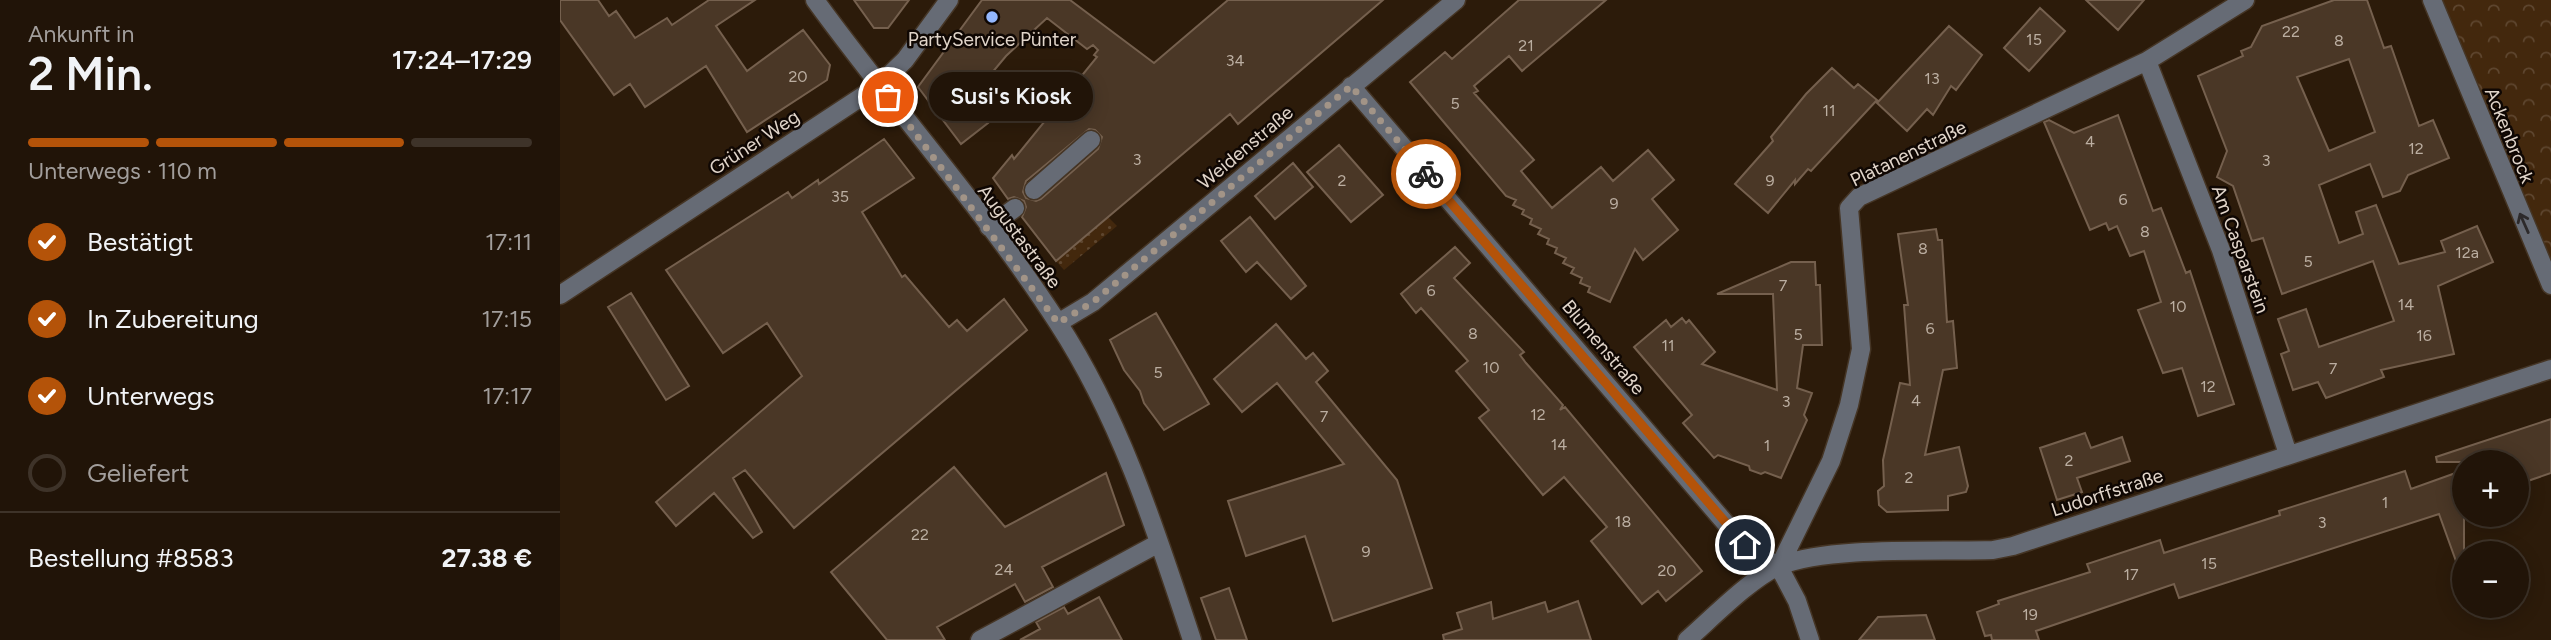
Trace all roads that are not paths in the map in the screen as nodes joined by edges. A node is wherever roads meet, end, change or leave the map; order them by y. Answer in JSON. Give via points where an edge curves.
{"nodes":[{"id":1,"x":815,"y":0,"type":"edge"},
{"id":2,"x":948,"y":0,"type":"edge"},
{"id":3,"x":2245,"y":0,"type":"edge"},
{"id":4,"x":2432,"y":0,"type":"edge"},
{"id":5,"x":1454,"y":1,"type":"edge"},
{"id":6,"x":2147,"y":61,"type":"junction"},
{"id":7,"x":878,"y":86,"type":"junction"},
{"id":8,"x":1351,"y":86,"type":"junction"},
{"id":9,"x":1091,"y":140,"type":"dead end"},
{"id":10,"x":1034,"y":190,"type":"dead end"},
{"id":11,"x":1015,"y":208,"type":"dead end"},
{"id":12,"x":989,"y":227,"type":"junction"},
{"id":13,"x":2551,"y":285,"type":"edge"},
{"id":14,"x":560,"y":295,"type":"edge"},
{"id":15,"x":1058,"y":323,"type":"junction"},
{"id":16,"x":2551,"y":369,"type":"edge"},
{"id":17,"x":2288,"y":454,"type":"junction"},
{"id":18,"x":1157,"y":544,"type":"junction"},
{"id":19,"x":1779,"y":567,"type":"junction"},
{"id":20,"x":980,"y":640,"type":"edge"},
{"id":21,"x":1192,"y":640,"type":"edge"},
{"id":22,"x":1687,"y":640,"type":"edge"},
{"id":23,"x":1810,"y":640,"type":"edge"}],
"edges":[{"from":1,"to":7,"type":"street","name":"Augustastraße"},
{"from":2,"to":7,"type":"street","name":"Grüner Weg","via":[[905,60]]},
{"from":3,"to":6,"type":"street","name":"Platanenstraße"},
{"from":13,"to":4,"type":"street","name":"Ackenbrock","one_way":true},
{"from":5,"to":8,"type":"street","name":"Weidenstraße"},
{"from":6,"to":17,"type":"street","name":"Am Casparstein","via":[[2221,250]]},
{"from":6,"to":19,"type":"street","name":"Platanenstraße","via":[[1859,197],[1849,208],[1861,349],[1831,460]]},
{"from":7,"to":12,"type":"street","name":"Augustastraße"},
{"from":7,"to":14,"type":"street","name":"Grüner Weg"},
{"from":8,"to":15,"type":"street","name":"Weidenstraße","via":[[1093,302]]},
{"from":8,"to":19,"type":"street","name":"Blumenstraße","via":[[1745,545]]},
{"from":9,"to":10,"type":"street"},
{"from":11,"to":12,"type":"street"},
{"from":12,"to":15,"type":"street","name":"Augustastraße"},
{"from":15,"to":18,"type":"street","name":"Augustastraße","via":[[1111,418]]},
{"from":16,"to":17,"type":"street","name":"Ludorffstraße"},
{"from":17,"to":19,"type":"street","name":"Ludorffstraße","via":[[1993,550],[1836,555]]},
{"from":18,"to":20,"type":"street"},
{"from":18,"to":21,"type":"street","name":"Augustastraße"},
{"from":19,"to":22,"type":"street","name":"Ludorffstraße"},
{"from":19,"to":23,"type":"street","name":"Blumenstraße"}]}
